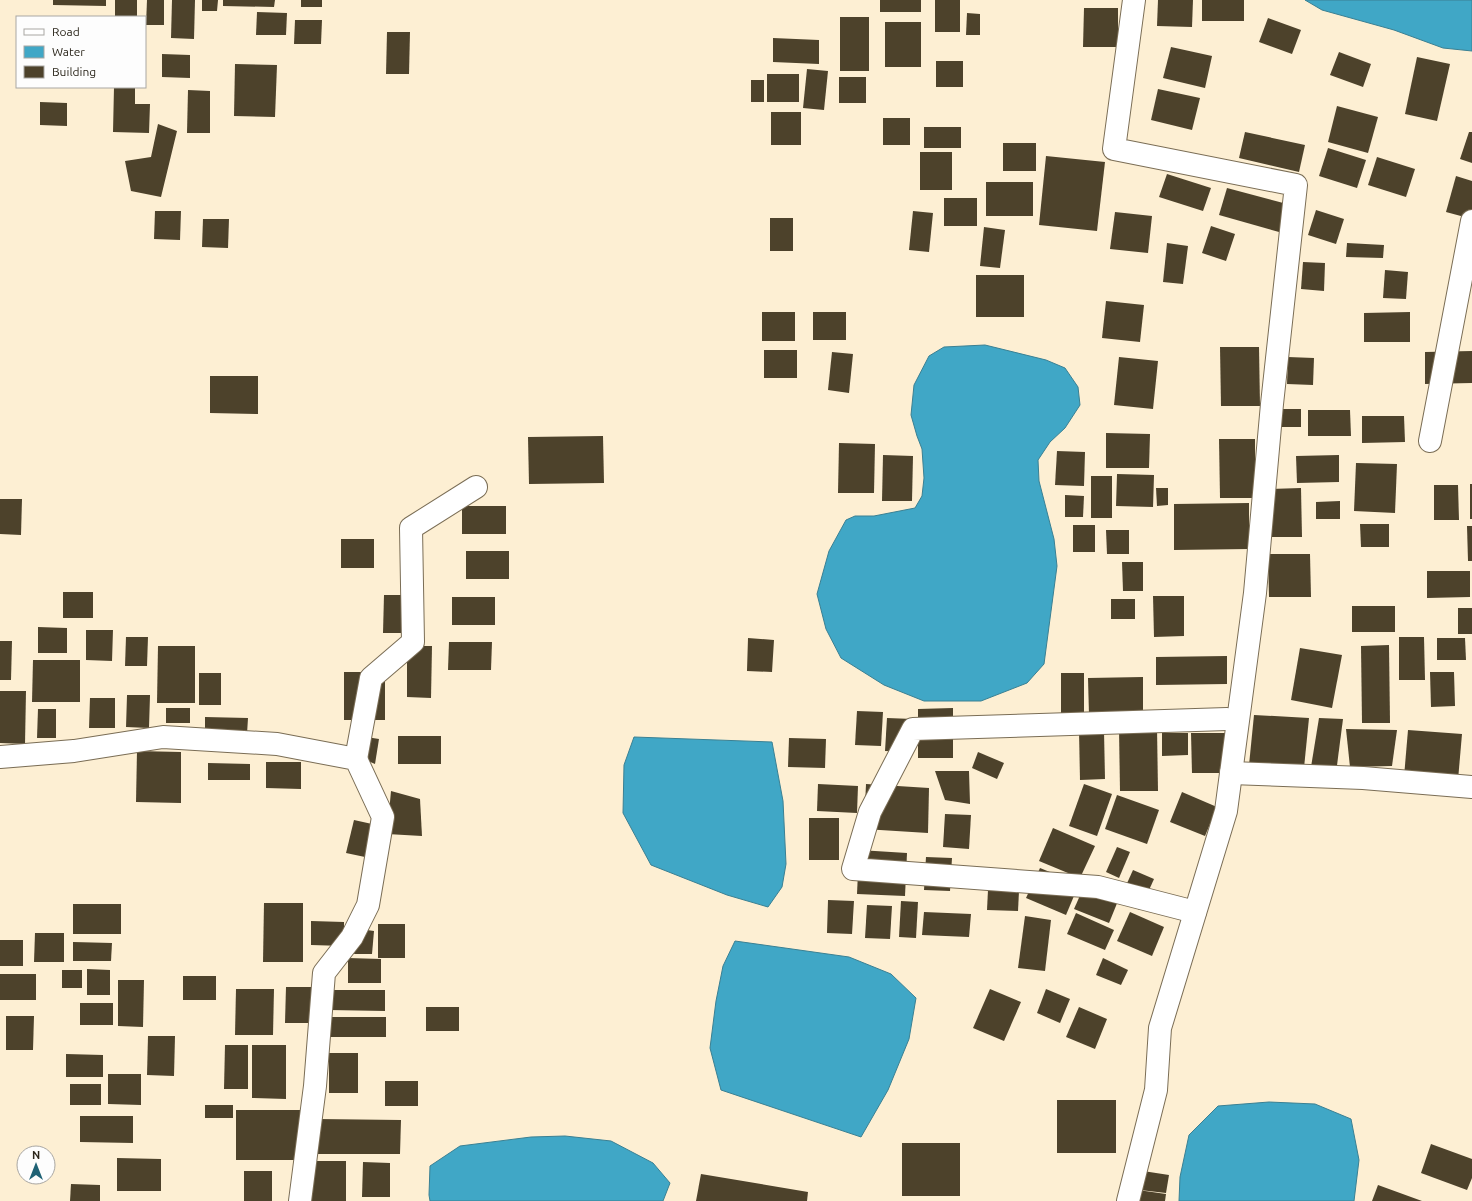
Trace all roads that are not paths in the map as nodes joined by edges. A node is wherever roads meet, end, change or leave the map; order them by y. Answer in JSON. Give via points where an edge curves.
{"nodes":[{"id":1,"x":1134,"y":0,"type":"edge"},
{"id":2,"x":1472,"y":221,"type":"edge"},
{"id":3,"x":1430,"y":441,"type":"dead end"},
{"id":4,"x":476,"y":487,"type":"dead end"},
{"id":5,"x":1226,"y":718,"type":"dead end"},
{"id":6,"x":0,"y":757,"type":"edge"},
{"id":7,"x":356,"y":759,"type":"junction"},
{"id":8,"x":1231,"y":773,"type":"junction"},
{"id":9,"x":1472,"y":787,"type":"edge"},
{"id":10,"x":1195,"y":912,"type":"junction"},
{"id":11,"x":300,"y":1201,"type":"edge"},
{"id":12,"x":1128,"y":1201,"type":"edge"}],
"edges":[{"from":1,"to":8,"type":"street","via":[[1114,149],[1296,185],[1255,593]]},
{"from":2,"to":3,"type":"street"},
{"from":4,"to":7,"type":"street","via":[[411,528],[413,642],[371,678]]},
{"from":5,"to":10,"type":"street","via":[[913,729],[870,812],[853,869],[1098,887]]},
{"from":6,"to":7,"type":"street","via":[[74,751],[163,737],[277,744]]},
{"from":7,"to":11,"type":"street","via":[[383,817],[368,905],[352,937],[324,973],[315,1086]]},
{"from":8,"to":9,"type":"street","via":[[1362,778]]},
{"from":8,"to":10,"type":"street","via":[[1226,811]]},
{"from":10,"to":12,"type":"street","via":[[1160,1028],[1156,1090]]}]}
